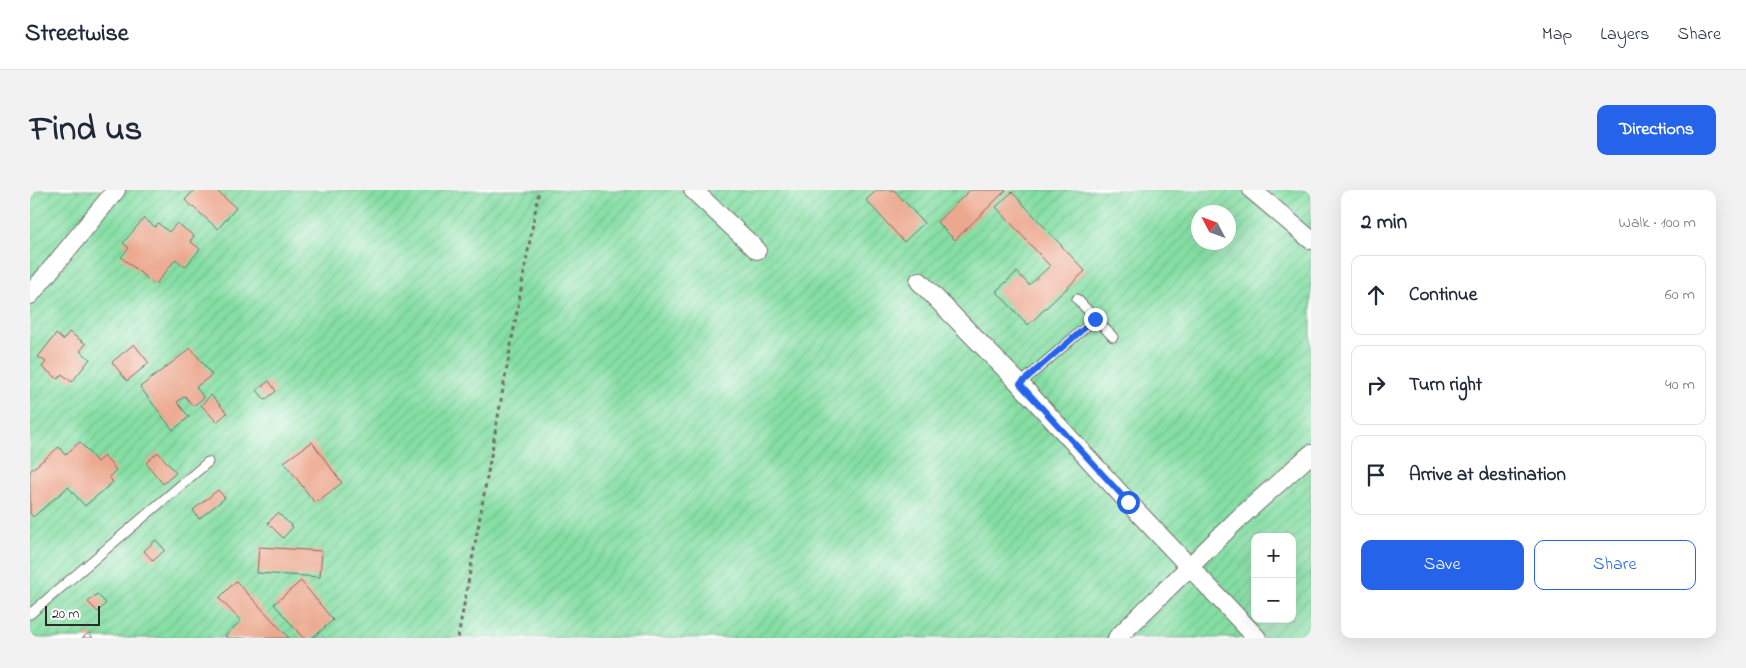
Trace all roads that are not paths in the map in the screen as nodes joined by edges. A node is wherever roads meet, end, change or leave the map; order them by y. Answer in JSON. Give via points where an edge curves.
{"nodes":[{"id":1,"x":116,"y":190,"type":"edge"},
{"id":2,"x":693,"y":190,"type":"edge"},
{"id":3,"x":1252,"y":190,"type":"edge"},
{"id":4,"x":1311,"y":240,"type":"edge"},
{"id":5,"x":757,"y":250,"type":"dead end"},
{"id":6,"x":919,"y":280,"type":"dead end"},
{"id":7,"x":30,"y":295,"type":"edge"},
{"id":8,"x":1077,"y":300,"type":"dead end"},
{"id":9,"x":1095,"y":319,"type":"junction"},
{"id":10,"x":1113,"y":337,"type":"dead end"},
{"id":11,"x":1020,"y":384,"type":"junction"},
{"id":12,"x":1311,"y":454,"type":"edge"},
{"id":13,"x":208,"y":462,"type":"dead end"},
{"id":14,"x":1189,"y":566,"type":"junction"},
{"id":15,"x":30,"y":614,"type":"edge"},
{"id":16,"x":1117,"y":638,"type":"edge"},
{"id":17,"x":1257,"y":638,"type":"edge"}],
"edges":[{"from":1,"to":7,"type":"street"},
{"from":2,"to":5,"type":"street"},
{"from":3,"to":4,"type":"street"},
{"from":6,"to":11,"type":"street"},
{"from":8,"to":9,"type":"lane"},
{"from":9,"to":10,"type":"lane"},
{"from":9,"to":11,"type":"lane"},
{"from":11,"to":14,"type":"street"},
{"from":12,"to":14,"type":"street"},
{"from":13,"to":15,"type":"lane"},
{"from":14,"to":16,"type":"street"},
{"from":14,"to":17,"type":"street"}]}
